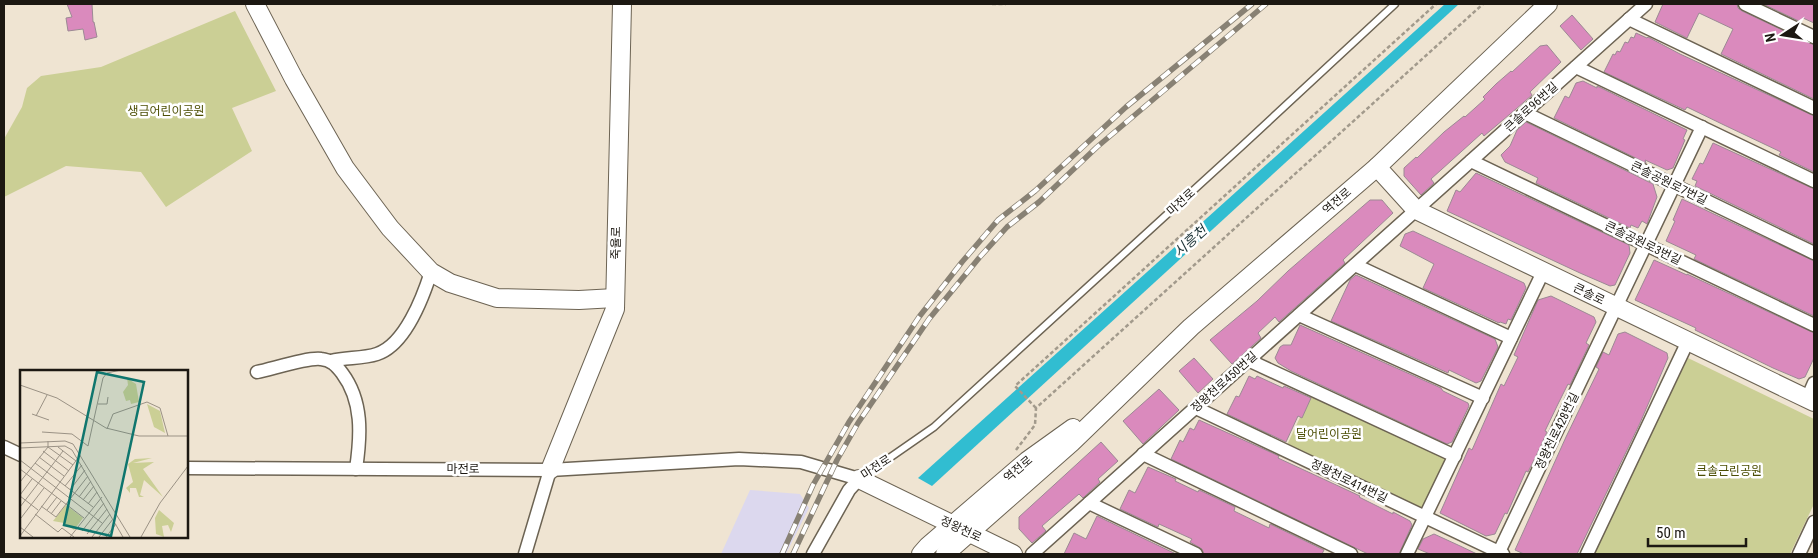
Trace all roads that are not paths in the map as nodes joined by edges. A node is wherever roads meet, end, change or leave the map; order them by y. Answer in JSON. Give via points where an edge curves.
{"nodes":[{"id":1,"x":256,"y":4,"type":"edge"},
{"id":2,"x":622,"y":4,"type":"edge"},
{"id":3,"x":1395,"y":4,"type":"edge"},
{"id":4,"x":1548,"y":4,"type":"edge"},
{"id":5,"x":1646,"y":4,"type":"edge"},
{"id":6,"x":1745,"y":4,"type":"edge"},
{"id":7,"x":1629,"y":19,"type":"junction"},
{"id":8,"x":1814,"y":37,"type":"edge"},
{"id":9,"x":1576,"y":67,"type":"junction"},
{"id":10,"x":1814,"y":108,"type":"edge"},
{"id":11,"x":1525,"y":113,"type":"junction"},
{"id":12,"x":1702,"y":127,"type":"junction"},
{"id":13,"x":1471,"y":161,"type":"junction"},
{"id":14,"x":1377,"y":167,"type":"junction"},
{"id":15,"x":1814,"y":181,"type":"edge"},
{"id":16,"x":1675,"y":185,"type":"junction"},
{"id":17,"x":1416,"y":210,"type":"junction"},
{"id":18,"x":1646,"y":245,"type":"junction"},
{"id":19,"x":1814,"y":253,"type":"edge"},
{"id":20,"x":1355,"y":265,"type":"junction"},
{"id":21,"x":431,"y":272,"type":"junction"},
{"id":22,"x":1543,"y":272,"type":"junction"},
{"id":23,"x":615,"y":298,"type":"junction"},
{"id":24,"x":1616,"y":307,"type":"junction"},
{"id":25,"x":1299,"y":315,"type":"junction"},
{"id":26,"x":1814,"y":325,"type":"edge"},
{"id":27,"x":1511,"y":338,"type":"junction"},
{"id":28,"x":1688,"y":342,"type":"junction"},
{"id":29,"x":1248,"y":360,"type":"junction"},
{"id":30,"x":331,"y":361,"type":"junction"},
{"id":31,"x":257,"y":372,"type":"dead end"},
{"id":32,"x":1123,"y":393,"type":"junction"},
{"id":33,"x":1812,"y":395,"type":"edge"},
{"id":34,"x":1483,"y":398,"type":"junction"},
{"id":35,"x":1196,"y":408,"type":"junction"},
{"id":36,"x":4,"y":447,"type":"edge"},
{"id":37,"x":1143,"y":454,"type":"junction"},
{"id":38,"x":20,"y":455,"type":"edge"},
{"id":39,"x":1455,"y":456,"type":"junction"},
{"id":40,"x":188,"y":468,"type":"edge"},
{"id":41,"x":356,"y":468,"type":"junction"},
{"id":42,"x":550,"y":470,"type":"junction"},
{"id":43,"x":859,"y":479,"type":"junction"},
{"id":44,"x":1089,"y":503,"type":"junction"},
{"id":45,"x":1425,"y":517,"type":"junction"},
{"id":46,"x":1814,"y":522,"type":"edge"},
{"id":47,"x":952,"y":525,"type":"junction"},
{"id":48,"x":969,"y":533,"type":"junction"},
{"id":49,"x":526,"y":554,"type":"edge"},
{"id":50,"x":813,"y":554,"type":"edge"},
{"id":51,"x":921,"y":554,"type":"edge"},
{"id":52,"x":945,"y":554,"type":"edge"},
{"id":53,"x":1013,"y":554,"type":"edge"},
{"id":54,"x":1032,"y":554,"type":"edge"},
{"id":55,"x":1196,"y":554,"type":"edge"},
{"id":56,"x":1351,"y":554,"type":"edge"},
{"id":57,"x":1407,"y":554,"type":"edge"},
{"id":58,"x":1500,"y":554,"type":"edge"},
{"id":59,"x":1588,"y":554,"type":"edge"},
{"id":60,"x":1799,"y":554,"type":"edge"}],
"edges":[{"from":1,"to":21,"type":"street","via":[[345,168],[390,228]]},
{"from":2,"to":23,"type":"street","name":"죽율로"},
{"from":3,"to":43,"type":"lane","name":"마전로","via":[[934,427]]},
{"from":4,"to":14,"type":"street","name":"역전로"},
{"from":5,"to":7,"type":"street","name":"큰솔로96번길"},
{"from":6,"to":8,"type":"street"},
{"from":7,"to":9,"type":"street","name":"큰솔로96번길"},
{"from":7,"to":10,"type":"street"},
{"from":9,"to":11,"type":"street","name":"큰솔로96번길"},
{"from":9,"to":12,"type":"street"},
{"from":11,"to":13,"type":"street","name":"큰솔로96번길"},
{"from":11,"to":16,"type":"street","name":"큰솔공원로7번길"},
{"from":12,"to":15,"type":"street"},
{"from":12,"to":16,"type":"street","name":"정왕천로428번길"},
{"from":13,"to":17,"type":"street","name":"큰솔로96번길"},
{"from":13,"to":18,"type":"street","name":"큰솔공원로3번길"},
{"from":14,"to":17,"type":"street","name":"큰솔로"},
{"from":14,"to":32,"type":"street","name":"역전로","via":[[1191,327]]},
{"from":16,"to":18,"type":"street","name":"정왕천로428번길"},
{"from":16,"to":19,"type":"street","name":"큰솔공원로7번길"},
{"from":17,"to":20,"type":"street","name":"정왕천로450번길"},
{"from":17,"to":22,"type":"street","name":"큰솔로"},
{"from":18,"to":24,"type":"street","name":"정왕천로428번길"},
{"from":18,"to":26,"type":"street","name":"큰솔공원로3번길"},
{"from":20,"to":25,"type":"street","name":"정왕천로450번길"},
{"from":20,"to":27,"type":"street"},
{"from":21,"to":23,"type":"street","via":[[497,298]]},
{"from":21,"to":30,"type":"street","via":[[415,311],[391,346],[377,354]]},
{"from":22,"to":24,"type":"street","name":"큰솔로"},
{"from":22,"to":27,"type":"street"},
{"from":23,"to":42,"type":"street","name":"죽율로","via":[[614,310]]},
{"from":24,"to":28,"type":"street","name":"큰솔로"},
{"from":24,"to":58,"type":"street","name":"정왕천로428번길"},
{"from":25,"to":29,"type":"street","name":"정왕천로450번길"},
{"from":25,"to":34,"type":"street"},
{"from":27,"to":34,"type":"street"},
{"from":28,"to":33,"type":"street","name":"큰솔로"},
{"from":28,"to":59,"type":"street"},
{"from":29,"to":35,"type":"street","name":"정왕천로450번길"},
{"from":29,"to":39,"type":"street"},
{"from":30,"to":31,"type":"street","via":[[310,359]]},
{"from":30,"to":41,"type":"street","via":[[347,380],[356,399],[359,427]]},
{"from":32,"to":47,"type":"street","name":"역전로","via":[[1027,461]]},
{"from":32,"to":48,"type":"street","name":"역전로"},
{"from":34,"to":39,"type":"street"},
{"from":35,"to":37,"type":"street","name":"정왕천로450번길"},
{"from":35,"to":45,"type":"street","name":"정왕천로414번길"},
{"from":36,"to":38,"type":"street"},
{"from":37,"to":44,"type":"street","name":"정왕천로450번길"},
{"from":37,"to":56,"type":"street"},
{"from":39,"to":45,"type":"street"},
{"from":40,"to":41,"type":"street","name":"마전로"},
{"from":41,"to":42,"type":"street","name":"마전로"},
{"from":42,"to":43,"type":"street","name":"마전로","via":[[739,459],[801,462]]},
{"from":42,"to":49,"type":"street"},
{"from":43,"to":47,"type":"street","name":"정왕천로"},
{"from":43,"to":50,"type":"street","via":[[849,490]]},
{"from":44,"to":54,"type":"street","name":"정왕천로450번길"},
{"from":44,"to":55,"type":"street"},
{"from":45,"to":57,"type":"street"},
{"from":45,"to":58,"type":"street","name":"정왕천로414번길"},
{"from":46,"to":60,"type":"street"},
{"from":47,"to":48,"type":"street","name":"정왕천로"},
{"from":47,"to":51,"type":"street","name":"역전로"},
{"from":48,"to":52,"type":"street","name":"역전로"},
{"from":48,"to":53,"type":"street","name":"정왕천로"}]}
